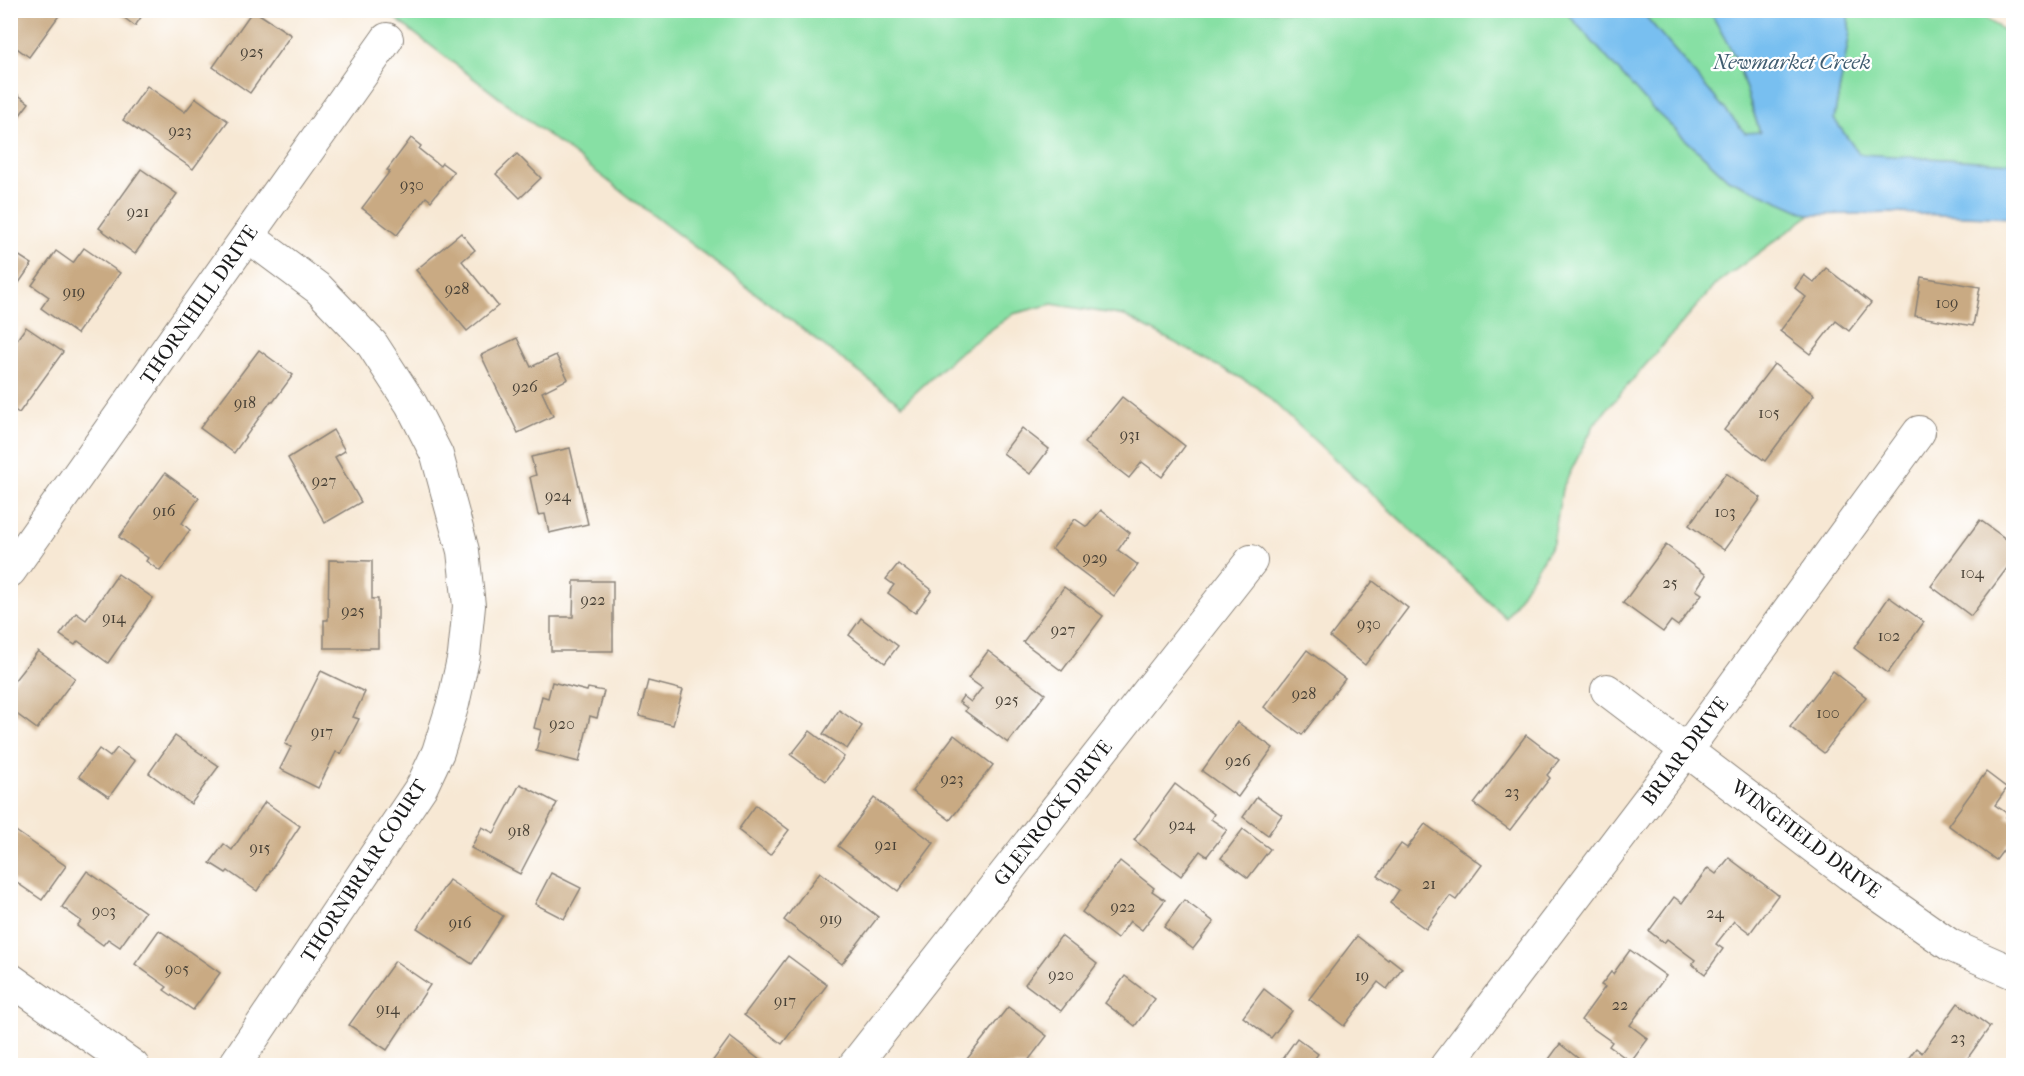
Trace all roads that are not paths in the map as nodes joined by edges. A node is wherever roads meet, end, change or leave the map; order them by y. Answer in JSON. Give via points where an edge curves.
{"nodes":[{"id":1,"x":387,"y":39,"type":"dead end"},
{"id":2,"x":248,"y":236,"type":"junction"},
{"id":3,"x":1919,"y":432,"type":"dead end"},
{"id":4,"x":1251,"y":561,"type":"dead end"},
{"id":5,"x":10,"y":571,"type":"edge"},
{"id":6,"x":1607,"y":690,"type":"dead end"},
{"id":7,"x":1688,"y":749,"type":"junction"},
{"id":8,"x":2013,"y":973,"type":"edge"},
{"id":9,"x":10,"y":980,"type":"edge"},
{"id":10,"x":133,"y":1065,"type":"edge"},
{"id":11,"x":234,"y":1065,"type":"edge"},
{"id":12,"x":854,"y":1065,"type":"edge"},
{"id":13,"x":1446,"y":1065,"type":"edge"}],
"edges":[{"from":1,"to":2,"type":"street","name":"THORNHILL DRIVE"},
{"from":2,"to":5,"type":"street","name":"THORNHILL DRIVE"},
{"from":2,"to":11,"type":"street","name":"THORNBRIAR COURT","via":[[318,289],[372,344],[411,404],[437,455],[463,551],[469,606],[453,704],[422,786]]},
{"from":3,"to":7,"type":"street","name":"BRIAR DRIVE"},
{"from":4,"to":12,"type":"street","name":"GLENROCK DRIVE"},
{"from":6,"to":7,"type":"street","name":"WINGFIELD DRIVE"},
{"from":7,"to":8,"type":"street","name":"WINGFIELD DRIVE","via":[[1849,874],[1950,945]]},
{"from":7,"to":13,"type":"street","name":"BRIAR DRIVE"},
{"from":9,"to":10,"type":"street"}]}
